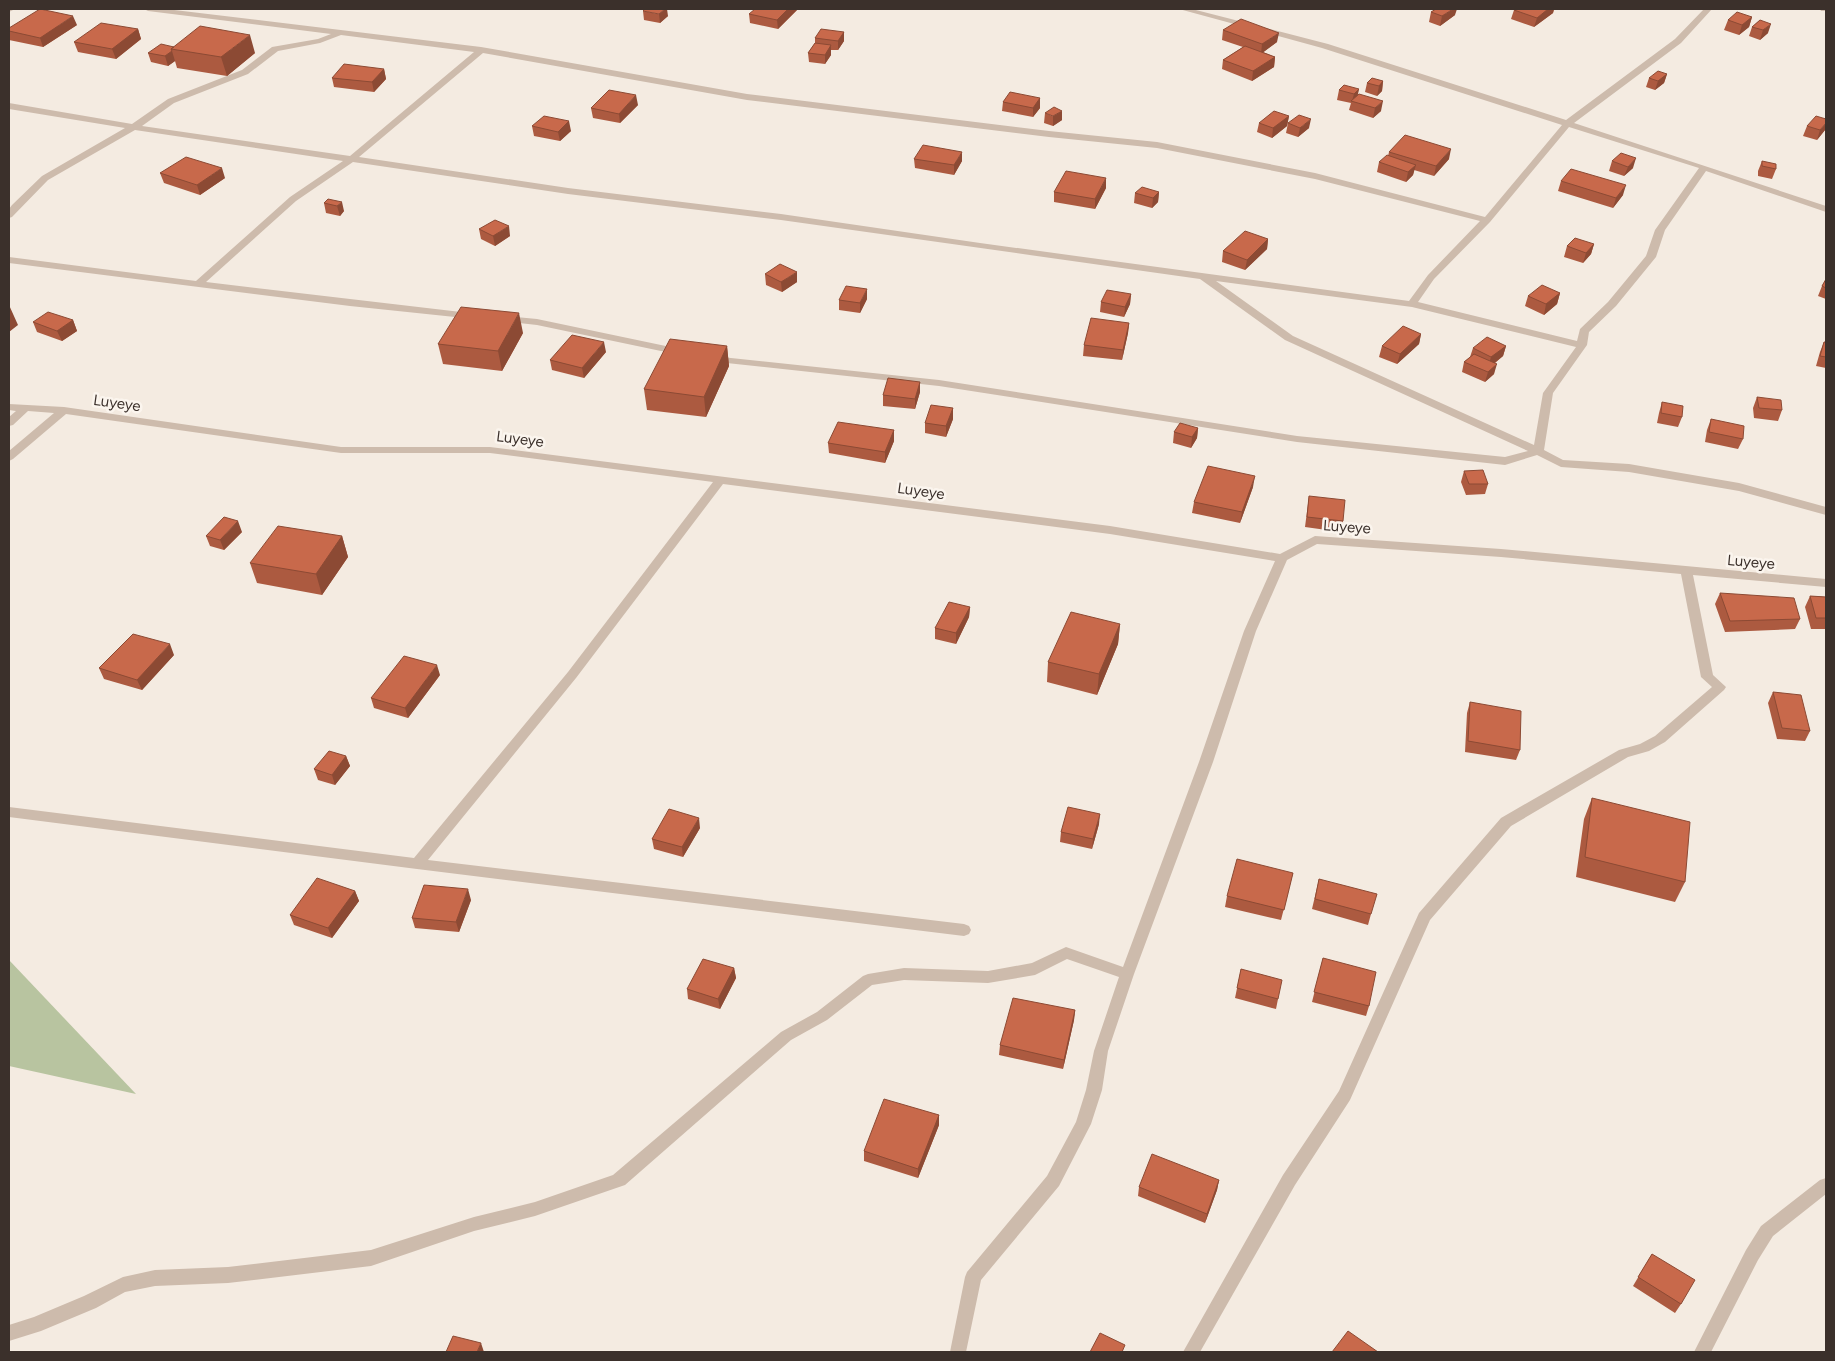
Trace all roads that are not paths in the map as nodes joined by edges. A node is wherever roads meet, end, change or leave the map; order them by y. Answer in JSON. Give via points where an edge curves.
{"nodes":[{"id":1,"x":148,"y":9,"type":"edge"},
{"id":2,"x":1183,"y":9,"type":"edge"},
{"id":3,"x":1708,"y":9,"type":"edge"},
{"id":4,"x":341,"y":33,"type":"junction"},
{"id":5,"x":481,"y":50,"type":"junction"},
{"id":6,"x":9,"y":106,"type":"edge"},
{"id":7,"x":1567,"y":124,"type":"junction"},
{"id":8,"x":134,"y":127,"type":"junction"},
{"id":9,"x":353,"y":158,"type":"junction"},
{"id":10,"x":1704,"y":167,"type":"junction"},
{"id":11,"x":1826,"y":209,"type":"edge"},
{"id":12,"x":9,"y":215,"type":"edge"},
{"id":13,"x":1487,"y":220,"type":"junction"},
{"id":14,"x":9,"y":260,"type":"edge"},
{"id":15,"x":1201,"y":275,"type":"junction"},
{"id":16,"x":199,"y":283,"type":"junction"},
{"id":17,"x":1412,"y":304,"type":"junction"},
{"id":18,"x":1582,"y":345,"type":"junction"},
{"id":19,"x":9,"y":407,"type":"edge"},
{"id":20,"x":25,"y":408,"type":"junction"},
{"id":21,"x":64,"y":410,"type":"junction"},
{"id":22,"x":9,"y":423,"type":"edge"},
{"id":23,"x":1538,"y":451,"type":"junction"},
{"id":24,"x":9,"y":457,"type":"edge"},
{"id":25,"x":721,"y":479,"type":"junction"},
{"id":26,"x":1826,"y":511,"type":"edge"},
{"id":27,"x":1282,"y":558,"type":"junction"},
{"id":28,"x":1687,"y":572,"type":"junction"},
{"id":29,"x":1826,"y":583,"type":"edge"},
{"id":30,"x":9,"y":812,"type":"edge"},
{"id":31,"x":417,"y":864,"type":"junction"},
{"id":32,"x":964,"y":930,"type":"dead end"},
{"id":33,"x":1127,"y":974,"type":"junction"},
{"id":34,"x":1826,"y":1186,"type":"edge"},
{"id":35,"x":9,"y":1332,"type":"edge"},
{"id":36,"x":958,"y":1352,"type":"edge"},
{"id":37,"x":1191,"y":1352,"type":"edge"},
{"id":38,"x":1702,"y":1352,"type":"edge"}],
"edges":[{"from":1,"to":4,"type":"street"},
{"from":2,"to":7,"type":"street","via":[[1325,46]]},
{"from":3,"to":7,"type":"street","via":[[1678,41]]},
{"from":4,"to":5,"type":"street"},
{"from":4,"to":8,"type":"street","via":[[320,41],[275,49],[245,72],[183,95]]},
{"from":5,"to":9,"type":"street"},
{"from":5,"to":13,"type":"street","via":[[747,97],[1158,145],[1315,176]]},
{"from":6,"to":8,"type":"street"},
{"from":7,"to":10,"type":"street"},
{"from":7,"to":13,"type":"street"},
{"from":8,"to":9,"type":"street"},
{"from":8,"to":12,"type":"street","via":[[45,178]]},
{"from":9,"to":15,"type":"street","via":[[568,191]]},
{"from":9,"to":16,"type":"street","via":[[293,199]]},
{"from":10,"to":11,"type":"street"},
{"from":10,"to":18,"type":"street","via":[[1660,230],[1652,257],[1618,298],[1584,331]]},
{"from":13,"to":17,"type":"street","via":[[1430,277]]},
{"from":14,"to":16,"type":"street"},
{"from":15,"to":17,"type":"street"},
{"from":15,"to":23,"type":"street","via":[[1289,338]]},
{"from":16,"to":23,"type":"street","via":[[350,303],[537,322],[720,361],[938,383],[1297,439],[1506,461]]},
{"from":17,"to":18,"type":"street"},
{"from":18,"to":23,"type":"street","via":[[1548,393]]},
{"from":19,"to":20,"type":"street","name":"Luyeye"},
{"from":20,"to":21,"type":"street","name":"Luyeye"},
{"from":20,"to":22,"type":"street"},
{"from":21,"to":24,"type":"street"},
{"from":21,"to":25,"type":"street","name":"Luyeye","via":[[341,450],[490,450]]},
{"from":23,"to":26,"type":"street","via":[[1561,463],[1629,468],[1738,487]]},
{"from":25,"to":27,"type":"street","name":"Luyeye","via":[[1110,530]]},
{"from":25,"to":31,"type":"street","via":[[572,675]]},
{"from":27,"to":28,"type":"street","name":"Luyeye","via":[[1315,540],[1500,553]]},
{"from":27,"to":33,"type":"street","via":[[1250,631],[1206,762]]},
{"from":28,"to":29,"type":"street","name":"Luyeye"},
{"from":28,"to":37,"type":"street","via":[[1707,677],[1720,687],[1660,738],[1644,748],[1624,753],[1506,822],[1424,917],[1345,1095],[1288,1180]]},
{"from":30,"to":31,"type":"street"},
{"from":31,"to":32,"type":"street"},
{"from":33,"to":35,"type":"street","via":[[1066,953],[1035,970],[988,976],[904,974],[868,980],[844,1001],[786,1036],[619,1180],[536,1209],[474,1224],[371,1258],[228,1275],[155,1278],[123,1285],[35,1325]]},
{"from":33,"to":36,"type":"street","via":[[1101,1050],[1094,1090],[1083,1124],[1054,1181],[973,1277]]},
{"from":34,"to":38,"type":"street","via":[[1766,1231]]}]}
